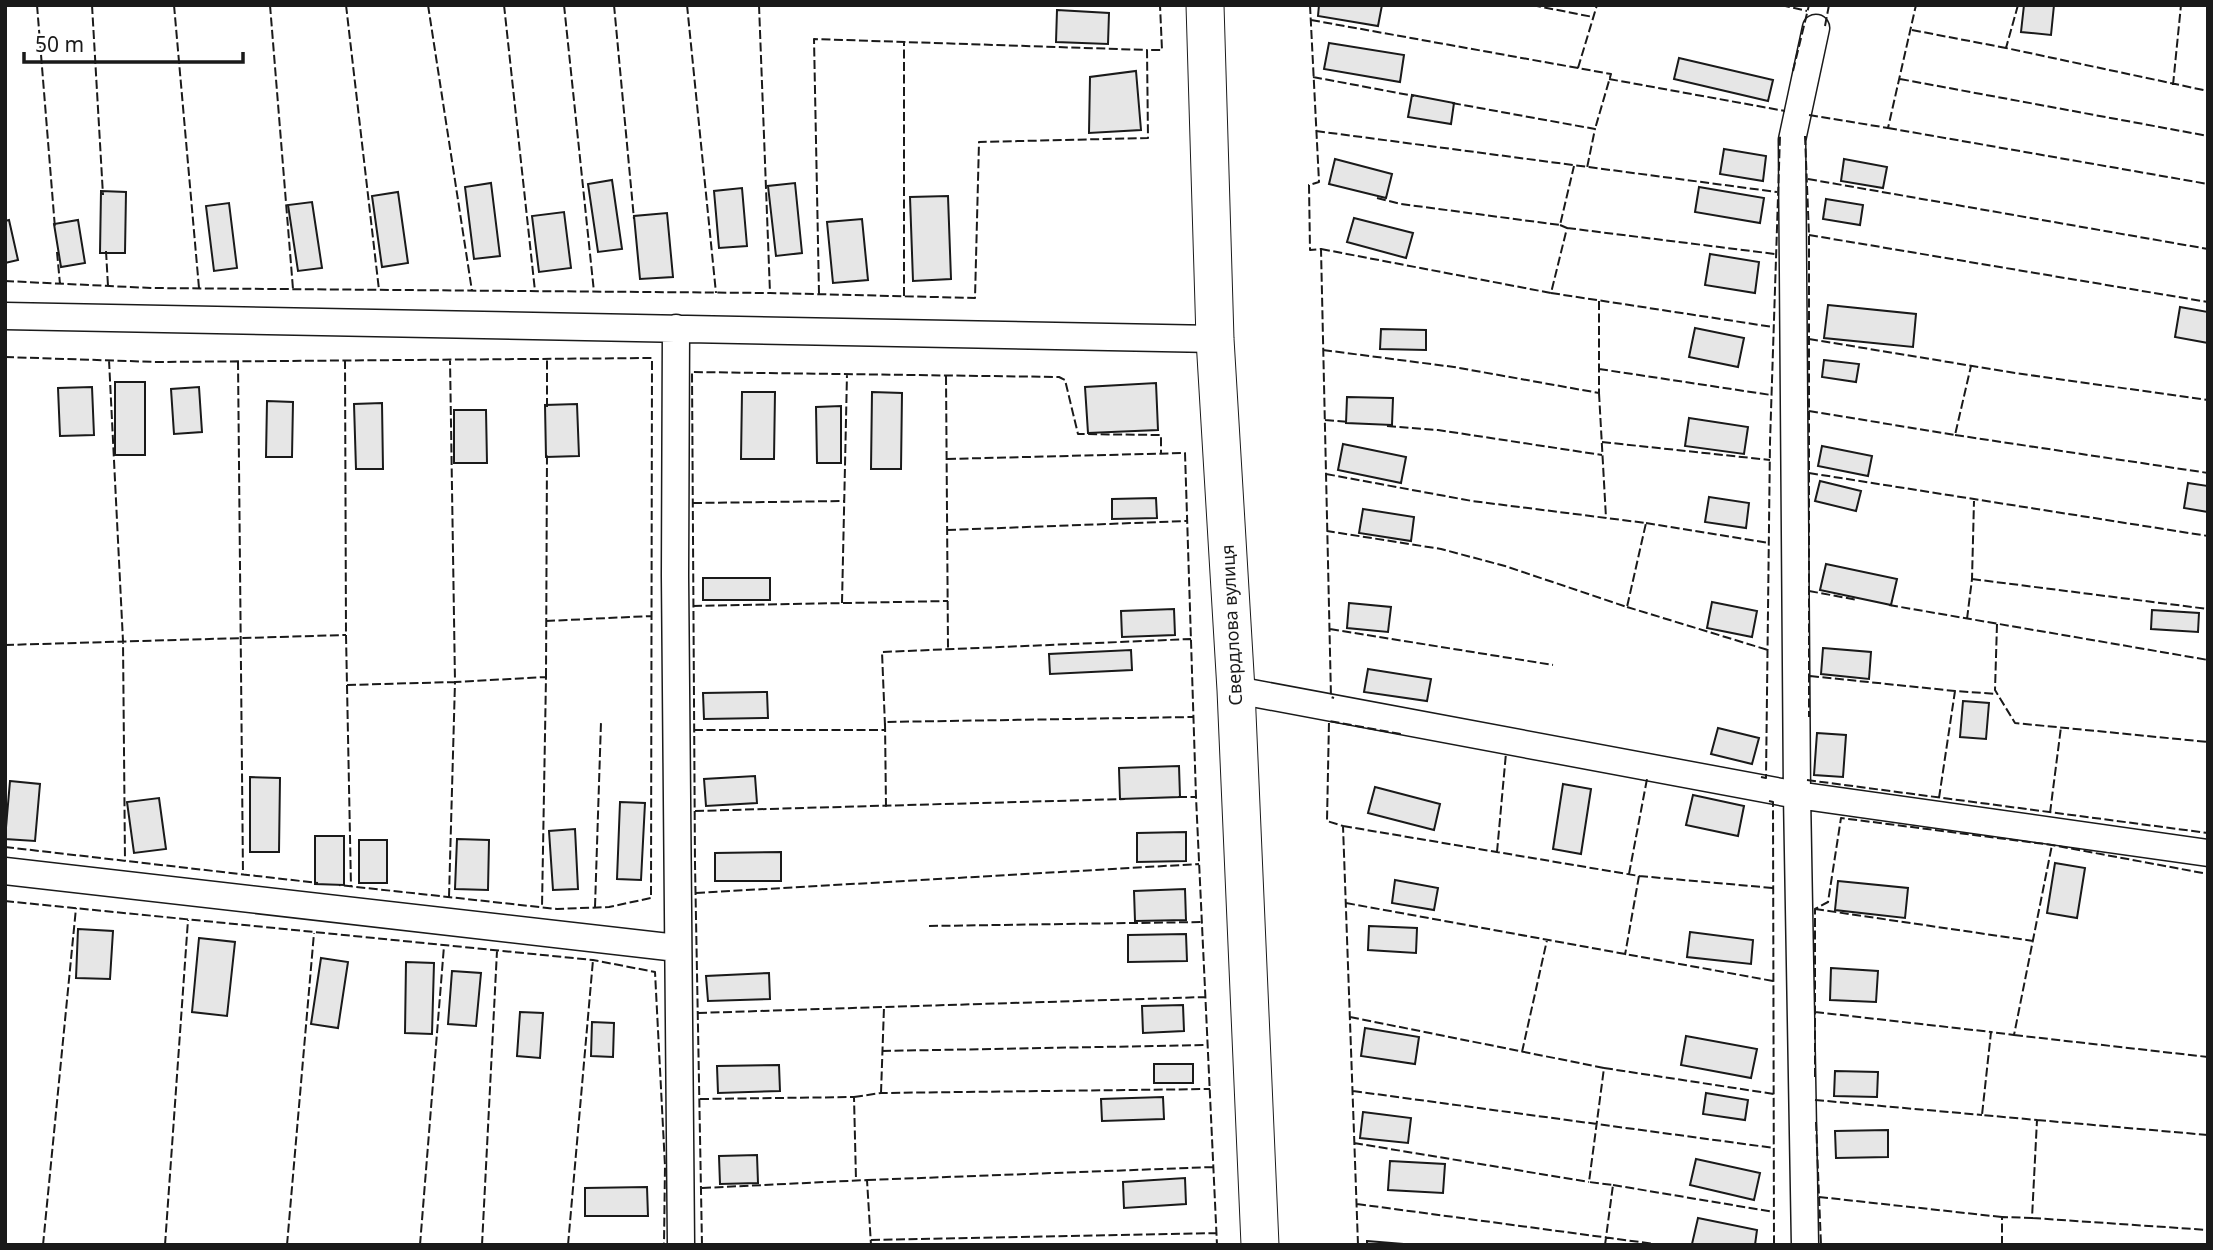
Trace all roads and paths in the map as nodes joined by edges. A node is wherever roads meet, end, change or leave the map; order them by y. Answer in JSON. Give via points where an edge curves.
{"nodes":[{"id":1,"x":1205,"y":5,"type":"edge"},
{"id":2,"x":1816,"y":28,"type":"dead end"},
{"id":3,"x":5,"y":316,"type":"edge"},
{"id":4,"x":676,"y":328,"type":"junction"},
{"id":5,"x":1215,"y":339,"type":"junction"},
{"id":6,"x":1236,"y":690,"type":"junction"},
{"id":7,"x":1797,"y":795,"type":"junction"},
{"id":8,"x":2208,"y":853,"type":"edge"},
{"id":9,"x":5,"y":871,"type":"edge"},
{"id":10,"x":677,"y":948,"type":"junction"},
{"id":11,"x":681,"y":1245,"type":"edge"},
{"id":12,"x":1260,"y":1245,"type":"edge"},
{"id":13,"x":1805,"y":1245,"type":"edge"}],
"edges":[{"from":1,"to":5,"type":"street","name":"Свердлова вулиця"},
{"from":2,"to":7,"type":"street","via":[[1792,140]]},
{"from":3,"to":4,"type":"street"},
{"from":4,"to":5,"type":"street"},
{"from":4,"to":10,"type":"street"},
{"from":5,"to":6,"type":"street","name":"Свердлова вулиця"},
{"from":6,"to":7,"type":"street"},
{"from":6,"to":12,"type":"street","name":"Свердлова вулиця"},
{"from":7,"to":8,"type":"street"},
{"from":7,"to":13,"type":"street"},
{"from":9,"to":10,"type":"street"},
{"from":10,"to":11,"type":"street"}]}
